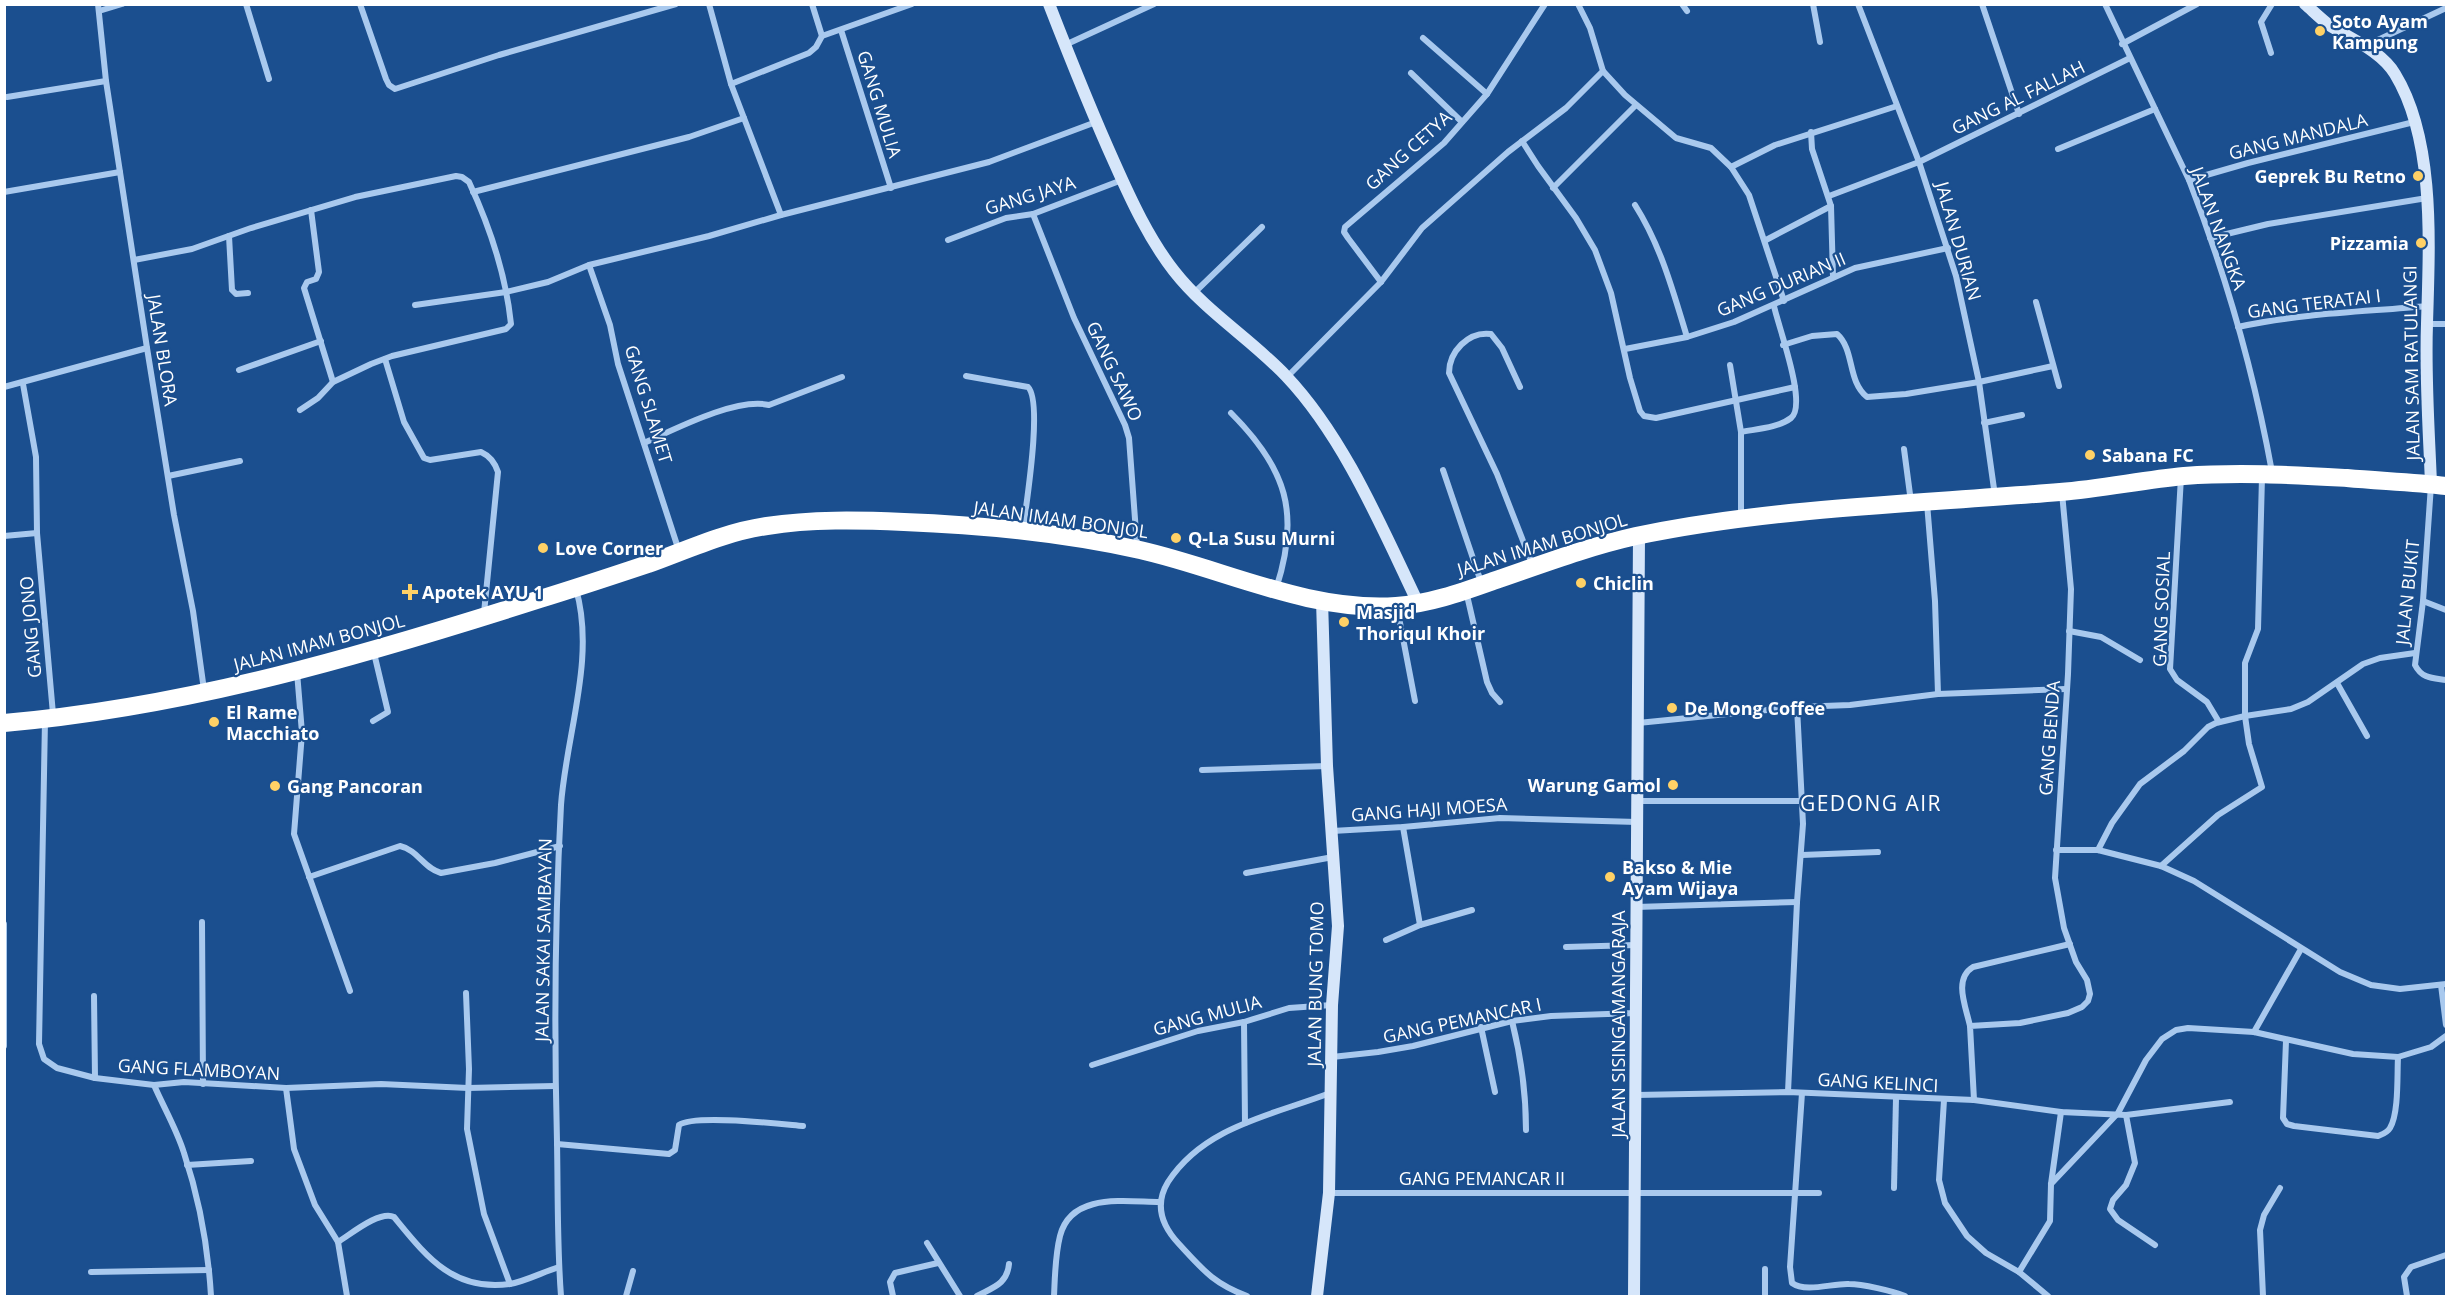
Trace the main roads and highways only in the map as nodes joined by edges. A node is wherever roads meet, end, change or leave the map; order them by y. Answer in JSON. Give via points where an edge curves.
{"nodes":[{"id":1,"x":2439,"y":485,"type":"edge"},
{"id":2,"x":4,"y":723,"type":"edge"}],
"edges":[{"from":1,"to":2,"type":"highway","name":"JALAN IMAM BONJOL","via":[[2267,473],[2181,476],[2062,492],[1741,518],[1639,536],[1474,588],[1397,606],[1322,600],[1138,549],[1023,530],[805,521],[758,527],[484,617],[297,671],[204,694]]}]}
